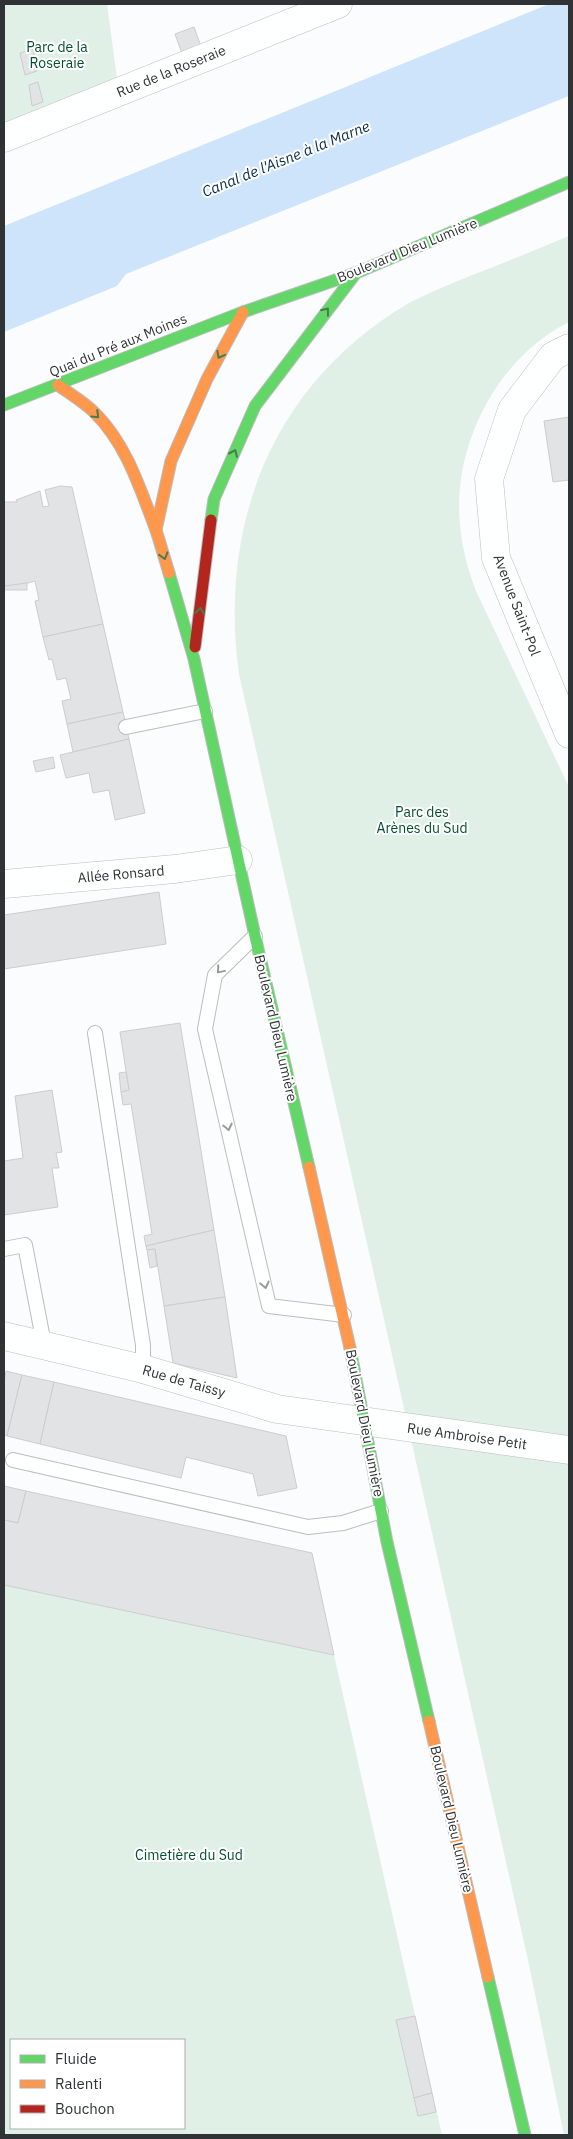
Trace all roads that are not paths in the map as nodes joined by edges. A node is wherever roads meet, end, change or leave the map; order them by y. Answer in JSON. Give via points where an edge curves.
{"nodes":[{"id":1,"x":338,"y":4,"type":"edge"},
{"id":2,"x":4,"y":138,"type":"edge"},
{"id":3,"x":569,"y":182,"type":"edge"},
{"id":4,"x":356,"y":273,"type":"junction"},
{"id":5,"x":243,"y":312,"type":"junction"},
{"id":6,"x":569,"y":348,"type":"edge"},
{"id":7,"x":58,"y":385,"type":"junction"},
{"id":8,"x":4,"y":405,"type":"edge"},
{"id":9,"x":156,"y":530,"type":"junction"},
{"id":10,"x":194,"y":659,"type":"junction"},
{"id":11,"x":206,"y":712,"type":"junction"},
{"id":12,"x":126,"y":727,"type":"dead end"},
{"id":13,"x":569,"y":734,"type":"edge"},
{"id":14,"x":238,"y":860,"type":"junction"},
{"id":15,"x":4,"y":884,"type":"edge"},
{"id":16,"x":255,"y":936,"type":"junction"},
{"id":17,"x":95,"y":1033,"type":"dead end"},
{"id":18,"x":4,"y":1249,"type":"edge"},
{"id":19,"x":344,"y":1315,"type":"junction"},
{"id":20,"x":4,"y":1336,"type":"edge"},
{"id":21,"x":44,"y":1344,"type":"junction"},
{"id":22,"x":143,"y":1369,"type":"junction"},
{"id":23,"x":364,"y":1421,"type":"junction"},
{"id":24,"x":569,"y":1450,"type":"edge"},
{"id":25,"x":13,"y":1460,"type":"dead end"},
{"id":26,"x":381,"y":1511,"type":"junction"},
{"id":27,"x":525,"y":2135,"type":"edge"}],
"edges":[{"from":1,"to":2,"type":"street","name":"Rue de la Roseraie"},
{"from":3,"to":4,"type":"main road","name":"Boulevard Dieu Lumière"},
{"from":4,"to":5,"type":"main road","name":"Boulevard Dieu Lumière"},
{"from":10,"to":4,"type":"main road","one_way":true,"via":[[214,499],[255,406]]},
{"from":5,"to":7,"type":"main road","name":"Quai du Pré aux Moines"},
{"from":5,"to":9,"type":"main road","one_way":true,"via":[[206,379],[171,461]]},
{"from":6,"to":13,"type":"street","name":"Avenue Saint-Pol","via":[[553,356],[512,410],[489,479],[496,558]]},
{"from":7,"to":8,"type":"main road","name":"Quai du Pré aux Moines"},
{"from":7,"to":9,"type":"main road","name":"Boulevard Dieu Lumière","one_way":true,"via":[[109,428],[125,454]]},
{"from":9,"to":10,"type":"main road","name":"Boulevard Dieu Lumière","one_way":true},
{"from":10,"to":11,"type":"main road","name":"Boulevard Dieu Lumière"},
{"from":11,"to":12,"type":"lane"},
{"from":11,"to":14,"type":"main road","name":"Boulevard Dieu Lumière"},
{"from":14,"to":15,"type":"street","name":"Allée Ronsard","via":[[175,869]]},
{"from":14,"to":16,"type":"main road","name":"Boulevard Dieu Lumière"},
{"from":16,"to":19,"type":"main road","name":"Boulevard Dieu Lumière"},
{"from":16,"to":19,"type":"lane","one_way":true,"via":[[215,975],[205,1029],[269,1306]]},
{"from":17,"to":22,"type":"lane","via":[[143,1345]]},
{"from":18,"to":21,"type":"lane","via":[[25,1245]]},
{"from":19,"to":23,"type":"main road","name":"Boulevard Dieu Lumière"},
{"from":20,"to":21,"type":"street","name":"Rue de Taissy"},
{"from":21,"to":22,"type":"street","name":"Rue de Taissy"},
{"from":22,"to":23,"type":"street","name":"Rue de Taissy","via":[[277,1408]]},
{"from":23,"to":24,"type":"street","name":"Rue Ambroise Petit"},
{"from":23,"to":26,"type":"main road","name":"Boulevard Dieu Lumière"},
{"from":25,"to":26,"type":"lane","via":[[308,1527],[343,1523]]},
{"from":26,"to":27,"type":"main road","name":"Boulevard Dieu Lumière"}]}
